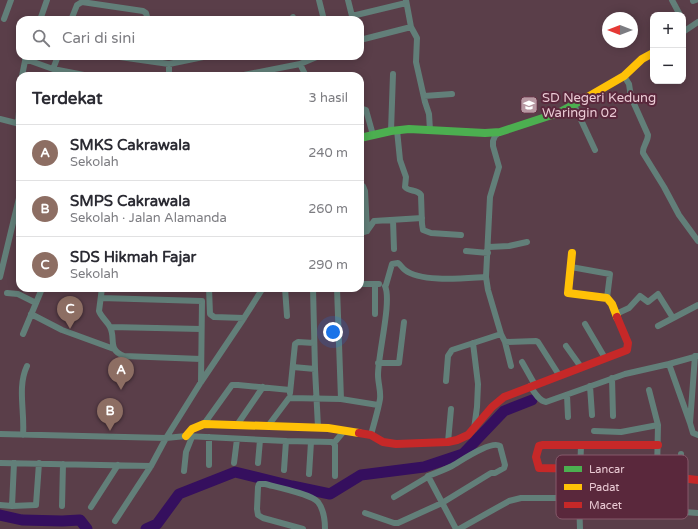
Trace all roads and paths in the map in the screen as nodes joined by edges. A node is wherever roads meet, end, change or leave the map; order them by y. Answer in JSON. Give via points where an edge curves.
{"nodes":[{"id":1,"x":10,"y":0,"type":"edge"},
{"id":2,"x":47,"y":0,"type":"edge"},
{"id":3,"x":319,"y":0,"type":"edge"},
{"id":4,"x":348,"y":0,"type":"edge"},
{"id":5,"x":672,"y":0,"type":"edge"},
{"id":6,"x":406,"y":1,"type":"edge"},
{"id":7,"x":678,"y":12,"type":"edge"},
{"id":8,"x":41,"y":16,"type":"edge"},
{"id":9,"x":73,"y":16,"type":"edge"},
{"id":10,"x":147,"y":16,"type":"edge"},
{"id":11,"x":323,"y":16,"type":"edge"},
{"id":12,"x":352,"y":16,"type":"edge"},
{"id":13,"x":358,"y":16,"type":"edge"},
{"id":14,"x":4,"y":19,"type":"dead end"},
{"id":15,"x":698,"y":22,"type":"edge"},
{"id":16,"x":411,"y":27,"type":"junction"},
{"id":17,"x":686,"y":29,"type":"edge"},
{"id":18,"x":364,"y":39,"type":"edge"},
{"id":19,"x":650,"y":55,"type":"edge"},
{"id":20,"x":26,"y":60,"type":"edge"},
{"id":21,"x":31,"y":60,"type":"edge"},
{"id":22,"x":56,"y":60,"type":"edge"},
{"id":23,"x":141,"y":60,"type":"edge"},
{"id":24,"x":188,"y":60,"type":"edge"},
{"id":25,"x":303,"y":60,"type":"edge"},
{"id":26,"x":169,"y":64,"type":"junction"},
{"id":27,"x":53,"y":69,"type":"junction"},
{"id":28,"x":23,"y":72,"type":"edge"},
{"id":29,"x":68,"y":72,"type":"edge"},
{"id":30,"x":169,"y":72,"type":"edge"},
{"id":31,"x":255,"y":72,"type":"edge"},
{"id":32,"x":305,"y":72,"type":"edge"},
{"id":33,"x":393,"y":74,"type":"dead end"},
{"id":34,"x":624,"y":76,"type":"junction"},
{"id":35,"x":452,"y":94,"type":"dead end"},
{"id":36,"x":424,"y":96,"type":"junction"},
{"id":37,"x":574,"y":106,"type":"junction"},
{"id":38,"x":364,"y":109,"type":"edge"},
{"id":39,"x":0,"y":119,"type":"edge"},
{"id":40,"x":16,"y":123,"type":"edge"},
{"id":41,"x":394,"y":130,"type":"junction"},
{"id":42,"x":430,"y":130,"type":"junction"},
{"id":43,"x":500,"y":132,"type":"junction"},
{"id":44,"x":373,"y":135,"type":"junction"},
{"id":45,"x":364,"y":137,"type":"edge"},
{"id":46,"x":595,"y":150,"type":"dead end"},
{"id":47,"x":364,"y":186,"type":"edge"},
{"id":48,"x":16,"y":211,"type":"edge"},
{"id":49,"x":364,"y":212,"type":"edge"},
{"id":50,"x":422,"y":218,"type":"junction"},
{"id":51,"x":394,"y":220,"type":"junction"},
{"id":52,"x":364,"y":231,"type":"edge"},
{"id":53,"x":461,"y":235,"type":"dead end"},
{"id":54,"x":698,"y":241,"type":"edge"},
{"id":55,"x":527,"y":242,"type":"dead end"},
{"id":56,"x":394,"y":249,"type":"dead end"},
{"id":57,"x":488,"y":250,"type":"junction"},
{"id":58,"x":466,"y":252,"type":"dead end"},
{"id":59,"x":572,"y":253,"type":"dead end"},
{"id":60,"x":570,"y":267,"type":"junction"},
{"id":61,"x":0,"y":277,"type":"edge"},
{"id":62,"x":486,"y":277,"type":"junction"},
{"id":63,"x":364,"y":284,"type":"edge"},
{"id":64,"x":375,"y":285,"type":"junction"},
{"id":65,"x":385,"y":286,"type":"junction"},
{"id":66,"x":41,"y":292,"type":"edge"},
{"id":67,"x":102,"y":292,"type":"edge"},
{"id":68,"x":209,"y":292,"type":"edge"},
{"id":69,"x":260,"y":292,"type":"edge"},
{"id":70,"x":285,"y":292,"type":"edge"},
{"id":71,"x":313,"y":292,"type":"edge"},
{"id":72,"x":337,"y":292,"type":"edge"},
{"id":73,"x":7,"y":293,"type":"dead end"},
{"id":74,"x":101,"y":298,"type":"junction"},
{"id":75,"x":607,"y":298,"type":"junction"},
{"id":76,"x":36,"y":302,"type":"junction"},
{"id":77,"x":698,"y":305,"type":"edge"},
{"id":78,"x":31,"y":314,"type":"junction"},
{"id":79,"x":374,"y":314,"type":"dead end"},
{"id":80,"x":616,"y":314,"type":"junction"},
{"id":81,"x":287,"y":316,"type":"dead end"},
{"id":82,"x":244,"y":318,"type":"junction"},
{"id":83,"x":673,"y":318,"type":"junction"},
{"id":84,"x":404,"y":322,"type":"dead end"},
{"id":85,"x":585,"y":324,"type":"dead end"},
{"id":86,"x":658,"y":326,"type":"dead end"},
{"id":87,"x":111,"y":327,"type":"junction"},
{"id":88,"x":202,"y":329,"type":"junction"},
{"id":89,"x":23,"y":334,"type":"dead end"},
{"id":90,"x":501,"y":334,"type":"junction"},
{"id":91,"x":314,"y":342,"type":"junction"},
{"id":92,"x":505,"y":342,"type":"junction"},
{"id":93,"x":473,"y":343,"type":"junction"},
{"id":94,"x":566,"y":346,"type":"dead end"},
{"id":95,"x":114,"y":349,"type":"junction"},
{"id":96,"x":697,"y":356,"type":"edge"},
{"id":97,"x":605,"y":358,"type":"junction"},
{"id":98,"x":201,"y":359,"type":"junction"},
{"id":99,"x":522,"y":362,"type":"dead end"},
{"id":100,"x":378,"y":363,"type":"junction"},
{"id":101,"x":669,"y":364,"type":"junction"},
{"id":102,"x":27,"y":366,"type":"dead end"},
{"id":103,"x":511,"y":366,"type":"dead end"},
{"id":104,"x":293,"y":367,"type":"junction"},
{"id":105,"x":581,"y":367,"type":"junction"},
{"id":106,"x":315,"y":369,"type":"junction"},
{"id":107,"x":559,"y":376,"type":"junction"},
{"id":108,"x":612,"y":378,"type":"junction"},
{"id":109,"x":446,"y":381,"type":"dead end"},
{"id":110,"x":201,"y":382,"type":"junction"},
{"id":111,"x":590,"y":386,"type":"junction"},
{"id":112,"x":263,"y":387,"type":"junction"},
{"id":113,"x":533,"y":387,"type":"junction"},
{"id":114,"x":290,"y":390,"type":"junction"},
{"id":115,"x":650,"y":390,"type":"dead end"},
{"id":116,"x":567,"y":395,"type":"junction"},
{"id":117,"x":289,"y":398,"type":"junction"},
{"id":118,"x":317,"y":399,"type":"junction"},
{"id":119,"x":340,"y":400,"type":"junction"},
{"id":120,"x":378,"y":406,"type":"junction"},
{"id":121,"x":451,"y":410,"type":"dead end"},
{"id":122,"x":592,"y":415,"type":"dead end"},
{"id":123,"x":613,"y":416,"type":"dead end"},
{"id":124,"x":568,"y":417,"type":"dead end"},
{"id":125,"x":690,"y":423,"type":"junction"},
{"id":126,"x":204,"y":424,"type":"junction"},
{"id":127,"x":237,"y":425,"type":"junction"},
{"id":128,"x":658,"y":425,"type":"junction"},
{"id":129,"x":268,"y":426,"type":"junction"},
{"id":130,"x":318,"y":427,"type":"junction"},
{"id":131,"x":474,"y":429,"type":"junction"},
{"id":132,"x":344,"y":431,"type":"junction"},
{"id":133,"x":594,"y":431,"type":"dead end"},
{"id":134,"x":0,"y":434,"type":"edge"},
{"id":135,"x":23,"y":435,"type":"junction"},
{"id":136,"x":698,"y":435,"type":"edge"},
{"id":137,"x":186,"y":436,"type":"junction"},
{"id":138,"x":371,"y":436,"type":"junction"},
{"id":139,"x":209,"y":437,"type":"junction"},
{"id":140,"x":168,"y":438,"type":"junction"},
{"id":141,"x":237,"y":439,"type":"junction"},
{"id":142,"x":260,"y":440,"type":"junction"},
{"id":143,"x":286,"y":441,"type":"junction"},
{"id":144,"x":311,"y":442,"type":"junction"},
{"id":145,"x":448,"y":442,"type":"junction"},
{"id":146,"x":334,"y":443,"type":"junction"},
{"id":147,"x":658,"y":445,"type":"junction"},
{"id":148,"x":581,"y":446,"type":"junction"},
{"id":149,"x":581,"y":455,"type":"edge"},
{"id":150,"x":659,"y":455,"type":"edge"},
{"id":151,"x":0,"y":463,"type":"edge"},
{"id":152,"x":14,"y":463,"type":"junction"},
{"id":153,"x":39,"y":463,"type":"junction"},
{"id":154,"x":234,"y":463,"type":"dead end"},
{"id":155,"x":258,"y":463,"type":"dead end"},
{"id":156,"x":63,"y":464,"type":"junction"},
{"id":157,"x":118,"y":465,"type":"junction"},
{"id":158,"x":209,"y":465,"type":"dead end"},
{"id":159,"x":151,"y":466,"type":"junction"},
{"id":160,"x":556,"y":468,"type":"edge"},
{"id":161,"x":284,"y":470,"type":"dead end"},
{"id":162,"x":184,"y":471,"type":"dead end"},
{"id":163,"x":309,"y":474,"type":"dead end"},
{"id":164,"x":334,"y":476,"type":"dead end"},
{"id":165,"x":428,"y":476,"type":"junction"},
{"id":166,"x":688,"y":479,"type":"edge"},
{"id":167,"x":698,"y":480,"type":"edge"},
{"id":168,"x":394,"y":497,"type":"dead end"},
{"id":169,"x":556,"y":498,"type":"edge"},
{"id":170,"x":442,"y":503,"type":"junction"},
{"id":171,"x":0,"y":505,"type":"edge"},
{"id":172,"x":12,"y":506,"type":"junction"},
{"id":173,"x":62,"y":506,"type":"dead end"},
{"id":174,"x":91,"y":507,"type":"dead end"},
{"id":175,"x":688,"y":512,"type":"edge"},
{"id":176,"x":365,"y":513,"type":"dead end"},
{"id":177,"x":698,"y":513,"type":"edge"},
{"id":178,"x":580,"y":519,"type":"edge"},
{"id":179,"x":115,"y":521,"type":"dead end"},
{"id":180,"x":303,"y":529,"type":"edge"},
{"id":181,"x":325,"y":529,"type":"edge"},
{"id":182,"x":456,"y":529,"type":"edge"},
{"id":183,"x":459,"y":529,"type":"edge"},
{"id":184,"x":580,"y":529,"type":"edge"}],
"edges":[{"from":1,"to":14,"type":"street"},
{"from":2,"to":8,"type":"street"},
{"from":3,"to":11,"type":"street"},
{"from":4,"to":12,"type":"street"},
{"from":5,"to":7,"type":"street"},
{"from":6,"to":13,"type":"street"},
{"from":6,"to":16,"type":"street"},
{"from":9,"to":10,"type":"street","via":[[77,5],[82,2],[143,11]]},
{"from":15,"to":17,"type":"street"},
{"from":16,"to":18,"type":"street"},
{"from":16,"to":36,"type":"street","via":[[417,38],[416,62]]},
{"from":19,"to":34,"type":"street"},
{"from":20,"to":28,"type":"street"},
{"from":21,"to":27,"type":"street"},
{"from":22,"to":27,"type":"street"},
{"from":23,"to":26,"type":"street"},
{"from":24,"to":26,"type":"street"},
{"from":25,"to":31,"type":"street"},
{"from":25,"to":32,"type":"street"},
{"from":26,"to":30,"type":"street"},
{"from":27,"to":29,"type":"street"},
{"from":33,"to":41,"type":"street"},
{"from":34,"to":37,"type":"street"},
{"from":34,"to":54,"type":"street","via":[[648,136],[643,153],[679,216]]},
{"from":35,"to":36,"type":"street"},
{"from":36,"to":42,"type":"street","via":[[430,114]]},
{"from":37,"to":43,"type":"street"},
{"from":37,"to":46,"type":"street"},
{"from":38,"to":44,"type":"street"},
{"from":39,"to":40,"type":"street"},
{"from":41,"to":42,"type":"street"},
{"from":41,"to":44,"type":"street"},
{"from":41,"to":50,"type":"street","via":[[406,177],[404,187],[421,195]]},
{"from":42,"to":43,"type":"street"},
{"from":43,"to":57,"type":"street","via":[[493,141],[499,167],[490,197]]},
{"from":44,"to":45,"type":"street"},
{"from":47,"to":49,"type":"street"},
{"from":48,"to":61,"type":"street"},
{"from":50,"to":51,"type":"street"},
{"from":50,"to":53,"type":"street","via":[[422,228],[425,231]]},
{"from":51,"to":52,"type":"street","via":[[373,221]]},
{"from":51,"to":56,"type":"street"},
{"from":55,"to":57,"type":"street"},
{"from":57,"to":58,"type":"street"},
{"from":57,"to":62,"type":"street"},
{"from":59,"to":60,"type":"street"},
{"from":60,"to":75,"type":"street","via":[[568,292]]},
{"from":60,"to":75,"type":"street","via":[[610,274]]},
{"from":62,"to":65,"type":"street","via":[[426,277],[404,270],[396,262],[391,266]]},
{"from":62,"to":90,"type":"street"},
{"from":63,"to":64,"type":"street"},
{"from":64,"to":65,"type":"street"},
{"from":64,"to":79,"type":"street"},
{"from":65,"to":100,"type":"street","via":[[387,305]]},
{"from":66,"to":76,"type":"street"},
{"from":67,"to":74,"type":"street"},
{"from":68,"to":82,"type":"street","via":[[210,314],[214,317]]},
{"from":69,"to":82,"type":"street"},
{"from":70,"to":81,"type":"street"},
{"from":71,"to":91,"type":"street"},
{"from":72,"to":119,"type":"street"},
{"from":73,"to":76,"type":"street","via":[[18,294]]},
{"from":74,"to":87,"type":"street","via":[[99,311]]},
{"from":74,"to":88,"type":"street","via":[[202,301]]},
{"from":75,"to":80,"type":"street"},
{"from":76,"to":78,"type":"street"},
{"from":77,"to":83,"type":"street"},
{"from":78,"to":89,"type":"street"},
{"from":78,"to":95,"type":"street","via":[[68,332]]},
{"from":80,"to":83,"type":"street","via":[[629,308],[640,296],[648,302],[658,294]]},
{"from":80,"to":97,"type":"street","via":[[628,349],[626,352]]},
{"from":82,"to":110,"type":"street"},
{"from":83,"to":86,"type":"street"},
{"from":84,"to":100,"type":"street","via":[[399,363]]},
{"from":85,"to":97,"type":"street"},
{"from":87,"to":88,"type":"street"},
{"from":87,"to":95,"type":"street"},
{"from":88,"to":98,"type":"street"},
{"from":90,"to":92,"type":"street"},
{"from":90,"to":93,"type":"street"},
{"from":91,"to":104,"type":"street","via":[[296,343]]},
{"from":91,"to":106,"type":"street"},
{"from":92,"to":103,"type":"street"},
{"from":92,"to":107,"type":"street","via":[[538,342]]},
{"from":93,"to":109,"type":"street","via":[[450,352]]},
{"from":93,"to":131,"type":"street","via":[[478,384]]},
{"from":94,"to":105,"type":"street"},
{"from":95,"to":98,"type":"street","via":[[124,356]]},
{"from":96,"to":101,"type":"street"},
{"from":96,"to":125,"type":"street"},
{"from":97,"to":105,"type":"street"},
{"from":98,"to":110,"type":"street"},
{"from":99,"to":113,"type":"street"},
{"from":100,"to":120,"type":"street"},
{"from":101,"to":108,"type":"street"},
{"from":101,"to":125,"type":"street"},
{"from":102,"to":135,"type":"street","via":[[23,383]]},
{"from":104,"to":106,"type":"street"},
{"from":104,"to":114,"type":"street"},
{"from":105,"to":107,"type":"street"},
{"from":106,"to":118,"type":"street"},
{"from":107,"to":113,"type":"street"},
{"from":108,"to":111,"type":"street"},
{"from":108,"to":123,"type":"street"},
{"from":110,"to":140,"type":"street"},
{"from":111,"to":116,"type":"street"},
{"from":111,"to":122,"type":"street"},
{"from":112,"to":114,"type":"street"},
{"from":112,"to":126,"type":"street","via":[[232,385]]},
{"from":112,"to":127,"type":"street"},
{"from":113,"to":116,"type":"street","via":[[542,402]]},
{"from":113,"to":131,"type":"street","via":[[500,399]]},
{"from":114,"to":117,"type":"street"},
{"from":115,"to":128,"type":"street"},
{"from":116,"to":124,"type":"street"},
{"from":117,"to":118,"type":"street"},
{"from":117,"to":129,"type":"street"},
{"from":118,"to":119,"type":"street"},
{"from":118,"to":130,"type":"street"},
{"from":119,"to":120,"type":"street"},
{"from":120,"to":138,"type":"street"},
{"from":121,"to":145,"type":"street"},
{"from":125,"to":136,"type":"street","via":[[693,433]]},
{"from":126,"to":127,"type":"street"},
{"from":126,"to":137,"type":"street"},
{"from":127,"to":129,"type":"street"},
{"from":128,"to":133,"type":"street","via":[[621,432]]},
{"from":128,"to":147,"type":"street"},
{"from":129,"to":130,"type":"street"},
{"from":130,"to":132,"type":"street"},
{"from":131,"to":145,"type":"street","via":[[463,438]]},
{"from":132,"to":138,"type":"street"},
{"from":132,"to":146,"type":"street"},
{"from":134,"to":135,"type":"street"},
{"from":135,"to":140,"type":"street"},
{"from":137,"to":139,"type":"street"},
{"from":137,"to":140,"type":"street"},
{"from":137,"to":162,"type":"street"},
{"from":138,"to":145,"type":"street","via":[[383,442],[396,444]]},
{"from":139,"to":141,"type":"street"},
{"from":139,"to":158,"type":"street"},
{"from":140,"to":159,"type":"street"},
{"from":141,"to":142,"type":"street"},
{"from":141,"to":154,"type":"street"},
{"from":142,"to":143,"type":"street"},
{"from":142,"to":155,"type":"street"},
{"from":143,"to":144,"type":"street"},
{"from":143,"to":161,"type":"street"},
{"from":144,"to":146,"type":"street"},
{"from":144,"to":163,"type":"street"},
{"from":146,"to":164,"type":"street"},
{"from":147,"to":148,"type":"street"},
{"from":147,"to":150,"type":"street"},
{"from":148,"to":149,"type":"street"},
{"from":148,"to":160,"type":"street","via":[[541,445],[537,450],[539,468]]},
{"from":151,"to":152,"type":"street"},
{"from":152,"to":153,"type":"street"},
{"from":152,"to":172,"type":"street"},
{"from":153,"to":156,"type":"street"},
{"from":153,"to":172,"type":"street","via":[[36,505]]},
{"from":156,"to":157,"type":"street"},
{"from":156,"to":173,"type":"street"},
{"from":157,"to":159,"type":"street"},
{"from":157,"to":174,"type":"street"},
{"from":159,"to":179,"type":"street"},
{"from":165,"to":168,"type":"street"},
{"from":165,"to":170,"type":"street"},
{"from":165,"to":170,"type":"street","via":[[478,451],[495,444],[500,446],[504,468],[491,473]]},
{"from":166,"to":167,"type":"street"},
{"from":169,"to":183,"type":"street","via":[[516,498]]},
{"from":170,"to":176,"type":"street","via":[[398,523]]},
{"from":170,"to":182,"type":"street"},
{"from":171,"to":172,"type":"street"},
{"from":175,"to":177,"type":"street"},
{"from":178,"to":184,"type":"street"},
{"from":180,"to":181,"type":"street","via":[[258,515],[259,484],[314,499],[322,512]]}]}
